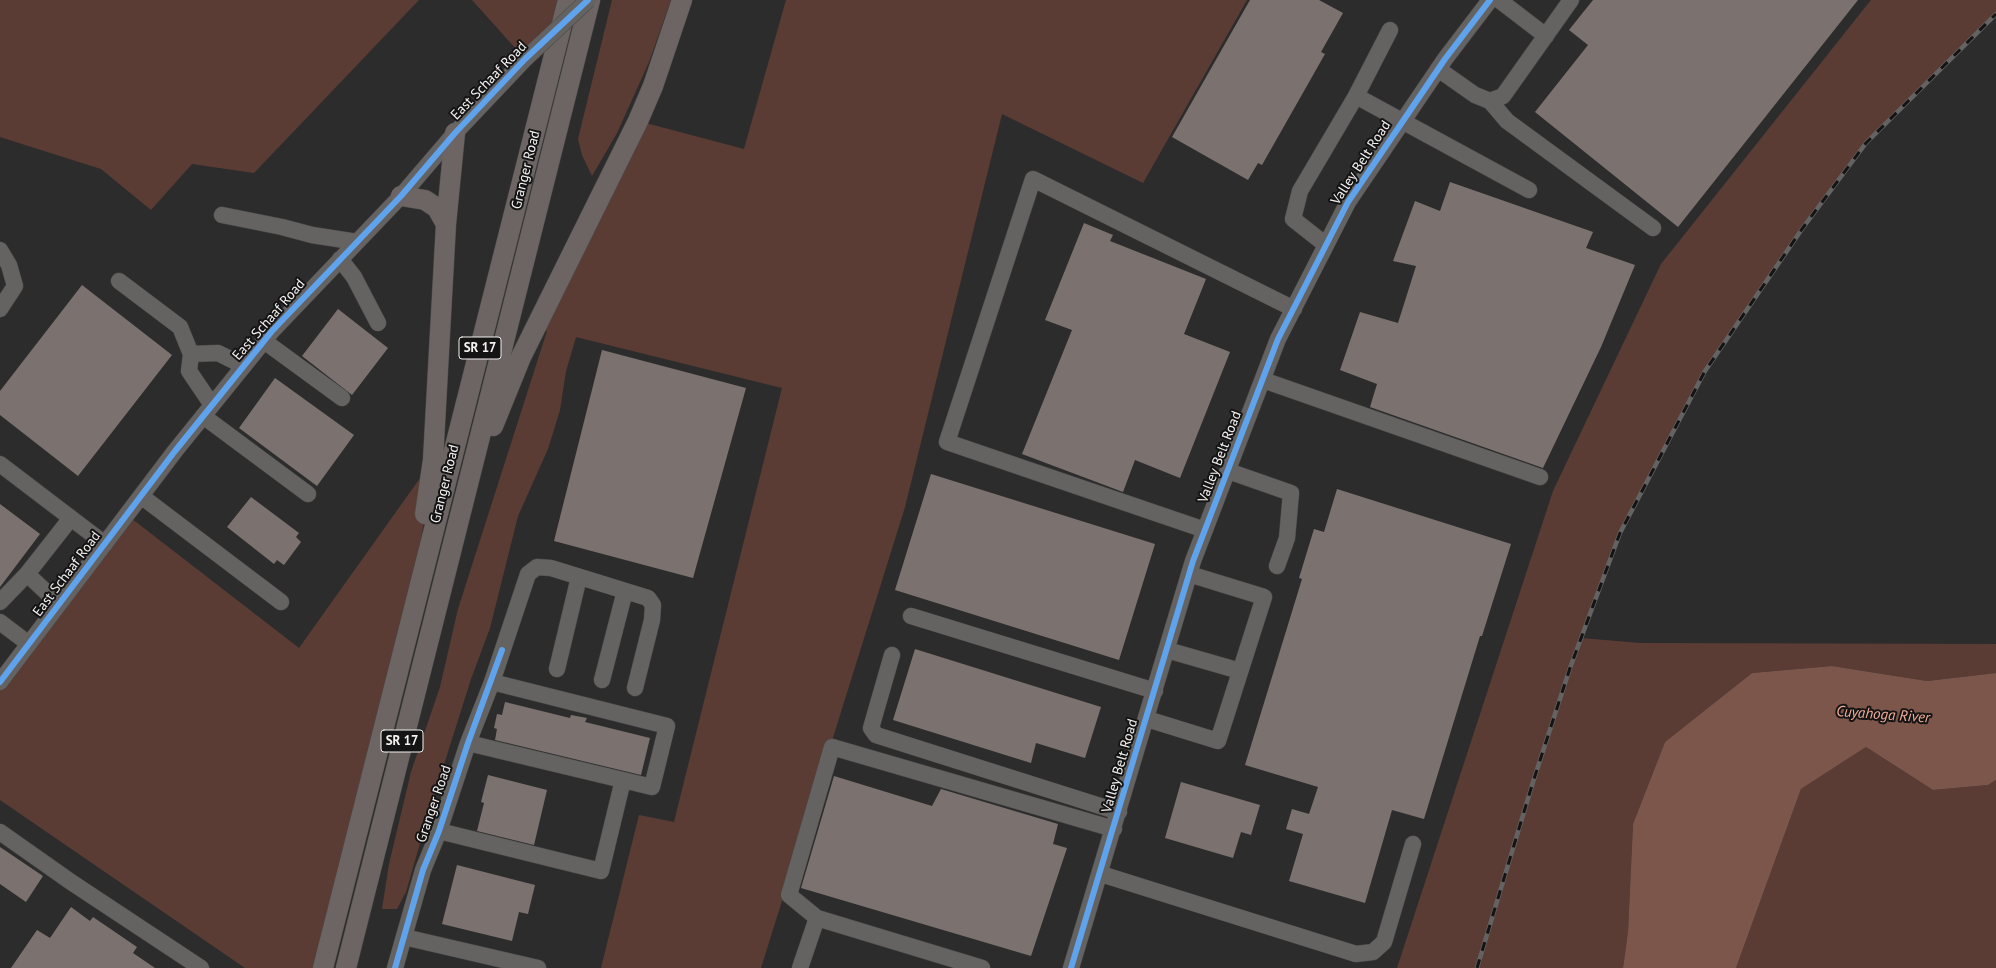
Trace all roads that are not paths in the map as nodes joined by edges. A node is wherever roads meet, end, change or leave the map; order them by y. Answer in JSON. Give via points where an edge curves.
{"nodes":[{"id":1,"x":568,"y":0,"type":"edge"},
{"id":2,"x":589,"y":0,"type":"edge"},
{"id":3,"x":682,"y":0,"type":"edge"},
{"id":4,"x":1490,"y":0,"type":"edge"},
{"id":5,"x":1499,"y":0,"type":"edge"},
{"id":6,"x":1572,"y":0,"type":"edge"},
{"id":7,"x":1390,"y":30,"type":"dead end"},
{"id":8,"x":1546,"y":36,"type":"junction"},
{"id":9,"x":1438,"y":69,"type":"junction"},
{"id":10,"x":1356,"y":96,"type":"junction"},
{"id":11,"x":1490,"y":101,"type":"junction"},
{"id":12,"x":1403,"y":121,"type":"junction"},
{"id":13,"x":455,"y":133,"type":"junction"},
{"id":14,"x":1529,"y":190,"type":"dead end"},
{"id":15,"x":401,"y":196,"type":"junction"},
{"id":16,"x":222,"y":215,"type":"dead end"},
{"id":17,"x":446,"y":224,"type":"junction"},
{"id":18,"x":1653,"y":228,"type":"dead end"},
{"id":19,"x":357,"y":242,"type":"junction"},
{"id":20,"x":1326,"y":244,"type":"junction"},
{"id":21,"x":0,"y":250,"type":"edge"},
{"id":22,"x":340,"y":259,"type":"junction"},
{"id":23,"x":119,"y":281,"type":"dead end"},
{"id":24,"x":0,"y":309,"type":"edge"},
{"id":25,"x":1294,"y":309,"type":"junction"},
{"id":26,"x":378,"y":324,"type":"dead end"},
{"id":27,"x":264,"y":341,"type":"junction"},
{"id":28,"x":192,"y":354,"type":"junction"},
{"id":29,"x":244,"y":366,"type":"junction"},
{"id":30,"x":1263,"y":380,"type":"junction"},
{"id":31,"x":342,"y":398,"type":"dead end"},
{"id":32,"x":208,"y":411,"type":"junction"},
{"id":33,"x":0,"y":464,"type":"edge"},
{"id":34,"x":1228,"y":471,"type":"junction"},
{"id":35,"x":1540,"y":477,"type":"dead end"},
{"id":36,"x":308,"y":494,"type":"dead end"},
{"id":37,"x":141,"y":496,"type":"junction"},
{"id":38,"x":459,"y":514,"type":"junction"},
{"id":39,"x":71,"y":518,"type":"junction"},
{"id":40,"x":1205,"y":530,"type":"junction"},
{"id":41,"x":105,"y":544,"type":"junction"},
{"id":42,"x":1277,"y":566,"type":"dead end"},
{"id":43,"x":28,"y":574,"type":"junction"},
{"id":44,"x":1189,"y":574,"type":"junction"},
{"id":45,"x":579,"y":577,"type":"junction"},
{"id":46,"x":625,"y":591,"type":"junction"},
{"id":47,"x":0,"y":602,"type":"edge"},
{"id":48,"x":281,"y":602,"type":"dead end"},
{"id":49,"x":59,"y":604,"type":"junction"},
{"id":50,"x":911,"y":616,"type":"dead end"},
{"id":51,"x":0,"y":622,"type":"edge"},
{"id":52,"x":29,"y":644,"type":"junction"},
{"id":53,"x":1167,"y":650,"type":"junction"},
{"id":54,"x":892,"y":654,"type":"dead end"},
{"id":55,"x":557,"y":669,"type":"dead end"},
{"id":56,"x":1240,"y":671,"type":"junction"},
{"id":57,"x":602,"y":680,"type":"dead end"},
{"id":58,"x":0,"y":682,"type":"edge"},
{"id":59,"x":492,"y":682,"type":"junction"},
{"id":60,"x":635,"y":688,"type":"dead end"},
{"id":61,"x":1155,"y":691,"type":"junction"},
{"id":62,"x":391,"y":695,"type":"junction"},
{"id":63,"x":1147,"y":719,"type":"junction"},
{"id":64,"x":468,"y":743,"type":"junction"},
{"id":65,"x":623,"y":780,"type":"junction"},
{"id":66,"x":1119,"y":812,"type":"junction"},
{"id":67,"x":1114,"y":829,"type":"junction"},
{"id":68,"x":439,"y":831,"type":"junction"},
{"id":69,"x":0,"y":832,"type":"edge"},
{"id":70,"x":1413,"y":844,"type":"dead end"},
{"id":71,"x":1101,"y":874,"type":"junction"},
{"id":72,"x":817,"y":918,"type":"junction"},
{"id":73,"x":404,"y":937,"type":"junction"},
{"id":74,"x":201,"y":968,"type":"edge"},
{"id":75,"x":323,"y":968,"type":"edge"},
{"id":76,"x":346,"y":968,"type":"edge"},
{"id":77,"x":395,"y":968,"type":"edge"},
{"id":78,"x":538,"y":968,"type":"edge"},
{"id":79,"x":800,"y":968,"type":"edge"},
{"id":80,"x":982,"y":968,"type":"edge"},
{"id":81,"x":1071,"y":968,"type":"edge"}],
"edges":[{"from":1,"to":62,"type":"main road","name":"Granger Road","number":"SR 17"},
{"from":2,"to":13,"type":"street","name":"East Schaaf Road","bridge":true,"via":[[525,59]]},
{"from":2,"to":38,"type":"main road","name":"Granger Road","number":"SR 17"},
{"from":3,"to":38,"type":"main road","via":[[653,86],[521,357]]},
{"from":4,"to":9,"type":"street","name":"Valley Belt Road"},
{"from":5,"to":8,"type":"street"},
{"from":6,"to":8,"type":"street"},
{"from":7,"to":10,"type":"street"},
{"from":8,"to":11,"type":"street","via":[[1503,96]]},
{"from":9,"to":11,"type":"street","via":[[1475,96]]},
{"from":9,"to":12,"type":"street","name":"Valley Belt Road"},
{"from":10,"to":12,"type":"street"},
{"from":10,"to":20,"type":"street","via":[[1300,191],[1293,219]]},
{"from":11,"to":18,"type":"street","via":[[1507,121]]},
{"from":12,"to":14,"type":"street"},
{"from":12,"to":20,"type":"street","name":"Valley Belt Road","via":[[1348,202]]},
{"from":13,"to":15,"type":"street","name":"East Schaaf Road"},
{"from":13,"to":17,"type":"main road"},
{"from":15,"to":17,"type":"main road","via":[[425,200],[437,208]]},
{"from":15,"to":19,"type":"street","name":"East Schaaf Road"},
{"from":16,"to":19,"type":"street"},
{"from":17,"to":62,"type":"main road","via":[[433,460]]},
{"from":19,"to":22,"type":"street","name":"East Schaaf Road"},
{"from":20,"to":25,"type":"street","name":"Valley Belt Road"},
{"from":21,"to":24,"type":"street","via":[[9,264],[15,286]]},
{"from":22,"to":26,"type":"street","via":[[354,277]]},
{"from":22,"to":27,"type":"street","name":"East Schaaf Road"},
{"from":23,"to":28,"type":"street","via":[[180,327]]},
{"from":25,"to":30,"type":"street","name":"Valley Belt Road","via":[[1278,339]]},
{"from":25,"to":40,"type":"street","via":[[1033,179],[946,442]]},
{"from":27,"to":29,"type":"street","name":"East Schaaf Road"},
{"from":27,"to":31,"type":"street"},
{"from":28,"to":29,"type":"street","via":[[218,353]]},
{"from":28,"to":32,"type":"street","via":[[189,371]]},
{"from":29,"to":32,"type":"street","name":"East Schaaf Road"},
{"from":30,"to":34,"type":"street","name":"Valley Belt Road"},
{"from":30,"to":35,"type":"street"},
{"from":32,"to":36,"type":"street"},
{"from":32,"to":37,"type":"street","name":"East Schaaf Road"},
{"from":33,"to":39,"type":"street"},
{"from":34,"to":40,"type":"street","name":"Valley Belt Road"},
{"from":34,"to":42,"type":"street","via":[[1291,493],[1287,538]]},
{"from":37,"to":41,"type":"street","name":"East Schaaf Road"},
{"from":37,"to":48,"type":"street"},
{"from":38,"to":76,"type":"main road","name":"Granger Road","number":"SR 17"},
{"from":39,"to":41,"type":"street"},
{"from":39,"to":43,"type":"street"},
{"from":40,"to":44,"type":"street","name":"Valley Belt Road"},
{"from":41,"to":49,"type":"street","name":"East Schaaf Road"},
{"from":43,"to":47,"type":"street"},
{"from":43,"to":49,"type":"street"},
{"from":44,"to":53,"type":"street","name":"Valley Belt Road"},
{"from":44,"to":56,"type":"street","via":[[1264,597]]},
{"from":45,"to":46,"type":"street"},
{"from":45,"to":55,"type":"street"},
{"from":45,"to":59,"type":"street","name":"Granger Road","via":[[551,568],[537,567],[528,574]]},
{"from":46,"to":57,"type":"street"},
{"from":46,"to":60,"type":"street","via":[[648,598],[653,605],[652,620]]},
{"from":49,"to":52,"type":"street","name":"East Schaaf Road"},
{"from":50,"to":61,"type":"street"},
{"from":51,"to":52,"type":"street"},
{"from":52,"to":58,"type":"street","name":"East Schaaf Road"},
{"from":53,"to":56,"type":"street"},
{"from":53,"to":61,"type":"street","name":"Valley Belt Road"},
{"from":54,"to":66,"type":"street","via":[[871,728],[876,735]]},
{"from":56,"to":63,"type":"street","via":[[1218,741]]},
{"from":59,"to":64,"type":"street","name":"Granger Road"},
{"from":59,"to":65,"type":"street","via":[[667,726],[652,788]]},
{"from":61,"to":63,"type":"street","name":"Valley Belt Road"},
{"from":62,"to":75,"type":"main road","name":"Granger Road","number":"SR 17"},
{"from":63,"to":66,"type":"street","name":"Valley Belt Road"},
{"from":64,"to":65,"type":"street"},
{"from":64,"to":68,"type":"street","name":"Granger Road"},
{"from":65,"to":68,"type":"street","via":[[601,871]]},
{"from":66,"to":67,"type":"street","name":"Valley Belt Road"},
{"from":67,"to":71,"type":"street","name":"Valley Belt Road"},
{"from":67,"to":72,"type":"street","via":[[832,747],[788,895]]},
{"from":68,"to":73,"type":"street","name":"Granger Road","via":[[423,870]]},
{"from":69,"to":74,"type":"street"},
{"from":70,"to":71,"type":"street","via":[[1384,942],[1373,952],[1356,954]]},
{"from":71,"to":81,"type":"street","name":"Valley Belt Road"},
{"from":72,"to":79,"type":"street"},
{"from":72,"to":80,"type":"street"},
{"from":73,"to":77,"type":"street","name":"Granger Road"},
{"from":73,"to":78,"type":"street"}]}
